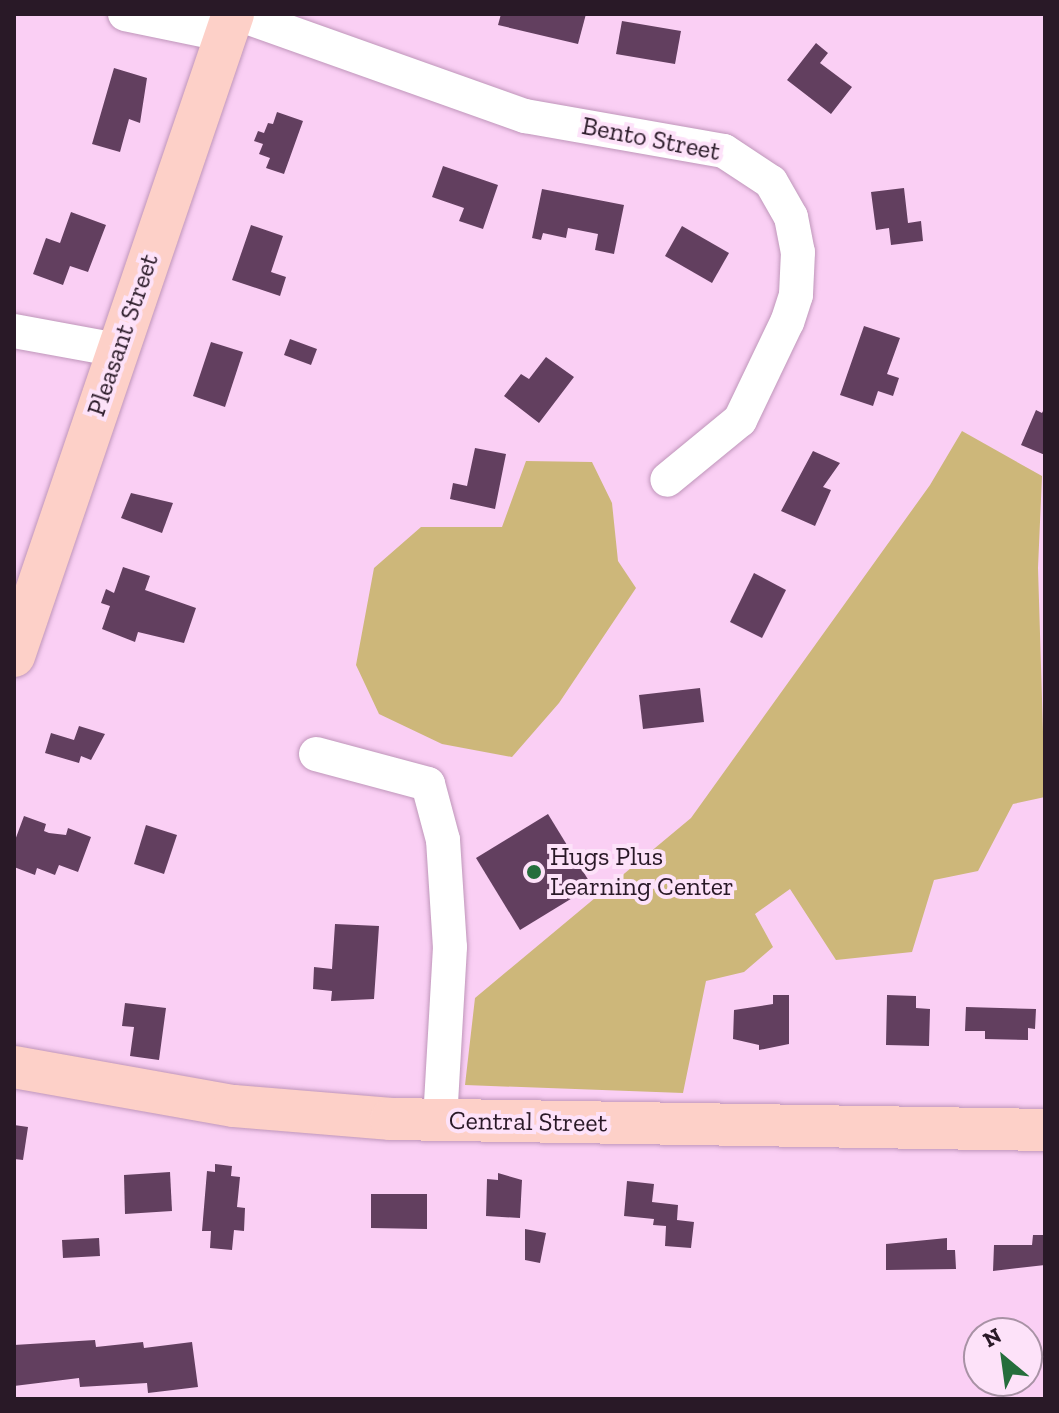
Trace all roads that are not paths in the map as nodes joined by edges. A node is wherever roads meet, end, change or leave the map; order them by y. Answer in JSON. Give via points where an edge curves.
{"nodes":[{"id":1,"x":125,"y":14,"type":"edge"},
{"id":2,"x":232,"y":21,"type":"edge"},
{"id":3,"x":14,"y":331,"type":"edge"},
{"id":4,"x":118,"y":350,"type":"junction"},
{"id":5,"x":667,"y":480,"type":"dead end"},
{"id":6,"x":14,"y":656,"type":"edge"},
{"id":7,"x":316,"y":754,"type":"dead end"},
{"id":8,"x":14,"y":1067,"type":"edge"},
{"id":9,"x":440,"y":1119,"type":"junction"},
{"id":10,"x":1045,"y":1130,"type":"edge"}],
"edges":[{"from":1,"to":2,"type":"street","name":"Bento Street"},
{"from":2,"to":4,"type":"main road","name":"Pleasant Street"},
{"from":2,"to":5,"type":"street","name":"Bento Street","via":[[525,116],[724,151],[771,182],[791,217],[798,252],[796,295],[787,322],[740,420]]},
{"from":3,"to":4,"type":"street"},
{"from":4,"to":6,"type":"main road","name":"Pleasant Street"},
{"from":7,"to":9,"type":"street","via":[[428,784],[443,840],[450,947]]},
{"from":8,"to":9,"type":"main road","name":"Central Street","via":[[234,1106]]},
{"from":9,"to":10,"type":"main road","name":"Central Street"}]}
